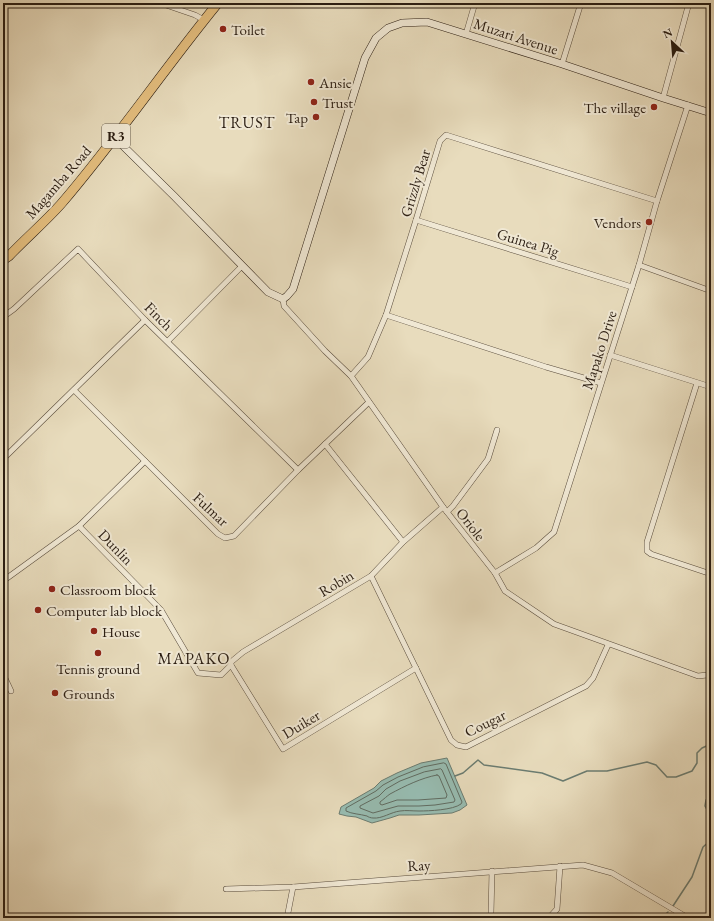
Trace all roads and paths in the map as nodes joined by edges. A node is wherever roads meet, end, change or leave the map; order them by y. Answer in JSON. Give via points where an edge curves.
{"nodes":[{"id":1,"x":160,"y":3,"type":"edge"},
{"id":2,"x":178,"y":3,"type":"edge"},
{"id":3,"x":218,"y":3,"type":"edge"},
{"id":4,"x":475,"y":3,"type":"edge"},
{"id":5,"x":581,"y":3,"type":"edge"},
{"id":6,"x":689,"y":3,"type":"edge"},
{"id":7,"x":176,"y":9,"type":"junction"},
{"id":8,"x":204,"y":20,"type":"junction"},
{"id":9,"x":466,"y":34,"type":"junction"},
{"id":10,"x":562,"y":64,"type":"junction"},
{"id":11,"x":662,"y":98,"type":"junction"},
{"id":12,"x":688,"y":105,"type":"junction"},
{"id":13,"x":711,"y":113,"type":"edge"},
{"id":14,"x":115,"y":138,"type":"junction"},
{"id":15,"x":657,"y":201,"type":"junction"},
{"id":16,"x":416,"y":220,"type":"junction"},
{"id":17,"x":3,"y":260,"type":"edge"},
{"id":18,"x":639,"y":265,"type":"junction"},
{"id":19,"x":242,"y":266,"type":"junction"},
{"id":20,"x":632,"y":287,"type":"junction"},
{"id":21,"x":711,"y":291,"type":"edge"},
{"id":22,"x":283,"y":298,"type":"junction"},
{"id":23,"x":386,"y":315,"type":"junction"},
{"id":24,"x":3,"y":317,"type":"edge"},
{"id":25,"x":145,"y":320,"type":"junction"},
{"id":26,"x":168,"y":341,"type":"junction"},
{"id":27,"x":610,"y":355,"type":"junction"},
{"id":28,"x":351,"y":376,"type":"junction"},
{"id":29,"x":601,"y":383,"type":"junction"},
{"id":30,"x":697,"y":383,"type":"junction"},
{"id":31,"x":711,"y":387,"type":"edge"},
{"id":32,"x":74,"y":390,"type":"junction"},
{"id":33,"x":369,"y":402,"type":"junction"},
{"id":34,"x":497,"y":430,"type":"dead end"},
{"id":35,"x":325,"y":444,"type":"junction"},
{"id":36,"x":3,"y":459,"type":"edge"},
{"id":37,"x":145,"y":461,"type":"junction"},
{"id":38,"x":298,"y":470,"type":"junction"},
{"id":39,"x":443,"y":507,"type":"junction"},
{"id":40,"x":447,"y":512,"type":"junction"},
{"id":41,"x":79,"y":526,"type":"junction"},
{"id":42,"x":403,"y":542,"type":"junction"},
{"id":43,"x":495,"y":574,"type":"junction"},
{"id":44,"x":711,"y":574,"type":"edge"},
{"id":45,"x":371,"y":576,"type":"junction"},
{"id":46,"x":3,"y":581,"type":"edge"},
{"id":47,"x":608,"y":644,"type":"junction"},
{"id":48,"x":231,"y":665,"type":"junction"},
{"id":49,"x":416,"y":668,"type":"junction"},
{"id":50,"x":709,"y":673,"type":"edge"},
{"id":51,"x":3,"y":674,"type":"edge"},
{"id":52,"x":11,"y":691,"type":"dead end"},
{"id":53,"x":560,"y":866,"type":"junction"},
{"id":54,"x":492,"y":871,"type":"junction"},
{"id":55,"x":293,"y":887,"type":"junction"},
{"id":56,"x":226,"y":889,"type":"dead end"},
{"id":57,"x":3,"y":916,"type":"edge"},
{"id":58,"x":12,"y":918,"type":"edge"},
{"id":59,"x":287,"y":918,"type":"edge"},
{"id":60,"x":492,"y":918,"type":"edge"},
{"id":61,"x":549,"y":918,"type":"edge"},
{"id":62,"x":688,"y":918,"type":"edge"}],
"edges":[{"from":1,"to":7,"type":"street"},
{"from":2,"to":7,"type":"street"},
{"from":3,"to":8,"type":"highway","name":"Magamba Road","number":"R3"},
{"from":4,"to":9,"type":"street"},
{"from":5,"to":10,"type":"street"},
{"from":6,"to":11,"type":"street"},
{"from":7,"to":8,"type":"street"},
{"from":8,"to":14,"type":"highway","name":"Magamba Road","number":"R3"},
{"from":9,"to":10,"type":"street","name":"Muzari Avenue"},
{"from":9,"to":22,"type":"street","name":"Muzari Avenue","via":[[427,22],[402,22],[388,28],[376,38],[365,58],[293,289]]},
{"from":10,"to":11,"type":"street","name":"Muzari Avenue"},
{"from":11,"to":12,"type":"street","name":"Muzari Avenue"},
{"from":12,"to":13,"type":"street","name":"Muzari Avenue"},
{"from":12,"to":15,"type":"street","name":"Mapako Drive"},
{"from":14,"to":17,"type":"highway","name":"Magamba Road","number":"R3","via":[[59,205]]},
{"from":14,"to":19,"type":"street"},
{"from":15,"to":16,"type":"street","name":"Grizzly Bear","via":[[446,135],[440,141]]},
{"from":15,"to":18,"type":"street","name":"Mapako Drive"},
{"from":16,"to":20,"type":"street","name":"Guinea Pig"},
{"from":16,"to":23,"type":"street","name":"Grizzly Bear"},
{"from":18,"to":20,"type":"street","name":"Mapako Drive"},
{"from":18,"to":21,"type":"street"},
{"from":19,"to":22,"type":"street","via":[[268,292]]},
{"from":19,"to":26,"type":"street"},
{"from":20,"to":27,"type":"street","name":"Mapako Drive"},
{"from":22,"to":28,"type":"street","name":"Oriole","via":[[284,306],[324,351]]},
{"from":23,"to":28,"type":"street","name":"Grizzly Bear","via":[[368,357]]},
{"from":23,"to":29,"type":"street","via":[[546,368]]},
{"from":24,"to":25,"type":"street","name":"Finch","via":[[78,249]]},
{"from":25,"to":26,"type":"street","name":"Finch"},
{"from":25,"to":32,"type":"street"},
{"from":26,"to":38,"type":"street","name":"Finch"},
{"from":27,"to":29,"type":"street","name":"Mapako Drive"},
{"from":27,"to":30,"type":"street"},
{"from":28,"to":33,"type":"street","name":"Oriole"},
{"from":29,"to":43,"type":"street","name":"Mapako Drive","via":[[554,532],[536,548]]},
{"from":30,"to":31,"type":"street"},
{"from":30,"to":44,"type":"street","via":[[647,542],[647,551]]},
{"from":32,"to":36,"type":"street"},
{"from":32,"to":37,"type":"street","name":"Fulmar"},
{"from":33,"to":35,"type":"street","name":"Fulmar"},
{"from":33,"to":39,"type":"street","name":"Oriole"},
{"from":34,"to":40,"type":"street","via":[[488,459]]},
{"from":35,"to":38,"type":"street","name":"Fulmar"},
{"from":35,"to":42,"type":"street"},
{"from":37,"to":38,"type":"street","name":"Fulmar","via":[[225,538],[234,536]]},
{"from":37,"to":41,"type":"street"},
{"from":39,"to":40,"type":"street","name":"Oriole"},
{"from":39,"to":42,"type":"street","name":"Robin"},
{"from":40,"to":43,"type":"street","name":"Oriole"},
{"from":41,"to":46,"type":"street"},
{"from":41,"to":48,"type":"street","name":"Dunlin","via":[[161,610],[198,673],[221,675]]},
{"from":42,"to":45,"type":"street","name":"Robin"},
{"from":43,"to":47,"type":"street","name":"Oriole","via":[[505,591],[554,624]]},
{"from":45,"to":48,"type":"street","name":"Robin","via":[[243,652],[231,662]]},
{"from":45,"to":49,"type":"street","name":"Cougar"},
{"from":47,"to":49,"type":"street","name":"Cougar","via":[[593,678],[586,686],[466,747],[451,740]]},
{"from":47,"to":50,"type":"street","name":"Oriole","via":[[698,676]]},
{"from":48,"to":49,"type":"street","name":"Duiker","via":[[283,750]]},
{"from":51,"to":52,"type":"street"},
{"from":53,"to":54,"type":"street","name":"Ray"},
{"from":53,"to":61,"type":"street","via":[[557,909]]},
{"from":53,"to":62,"type":"street","name":"Ray","via":[[583,865],[612,873]]},
{"from":54,"to":55,"type":"street","name":"Ray"},
{"from":54,"to":60,"type":"street"},
{"from":55,"to":56,"type":"street","name":"Ray"},
{"from":55,"to":59,"type":"street"},
{"from":57,"to":58,"type":"street"}]}
